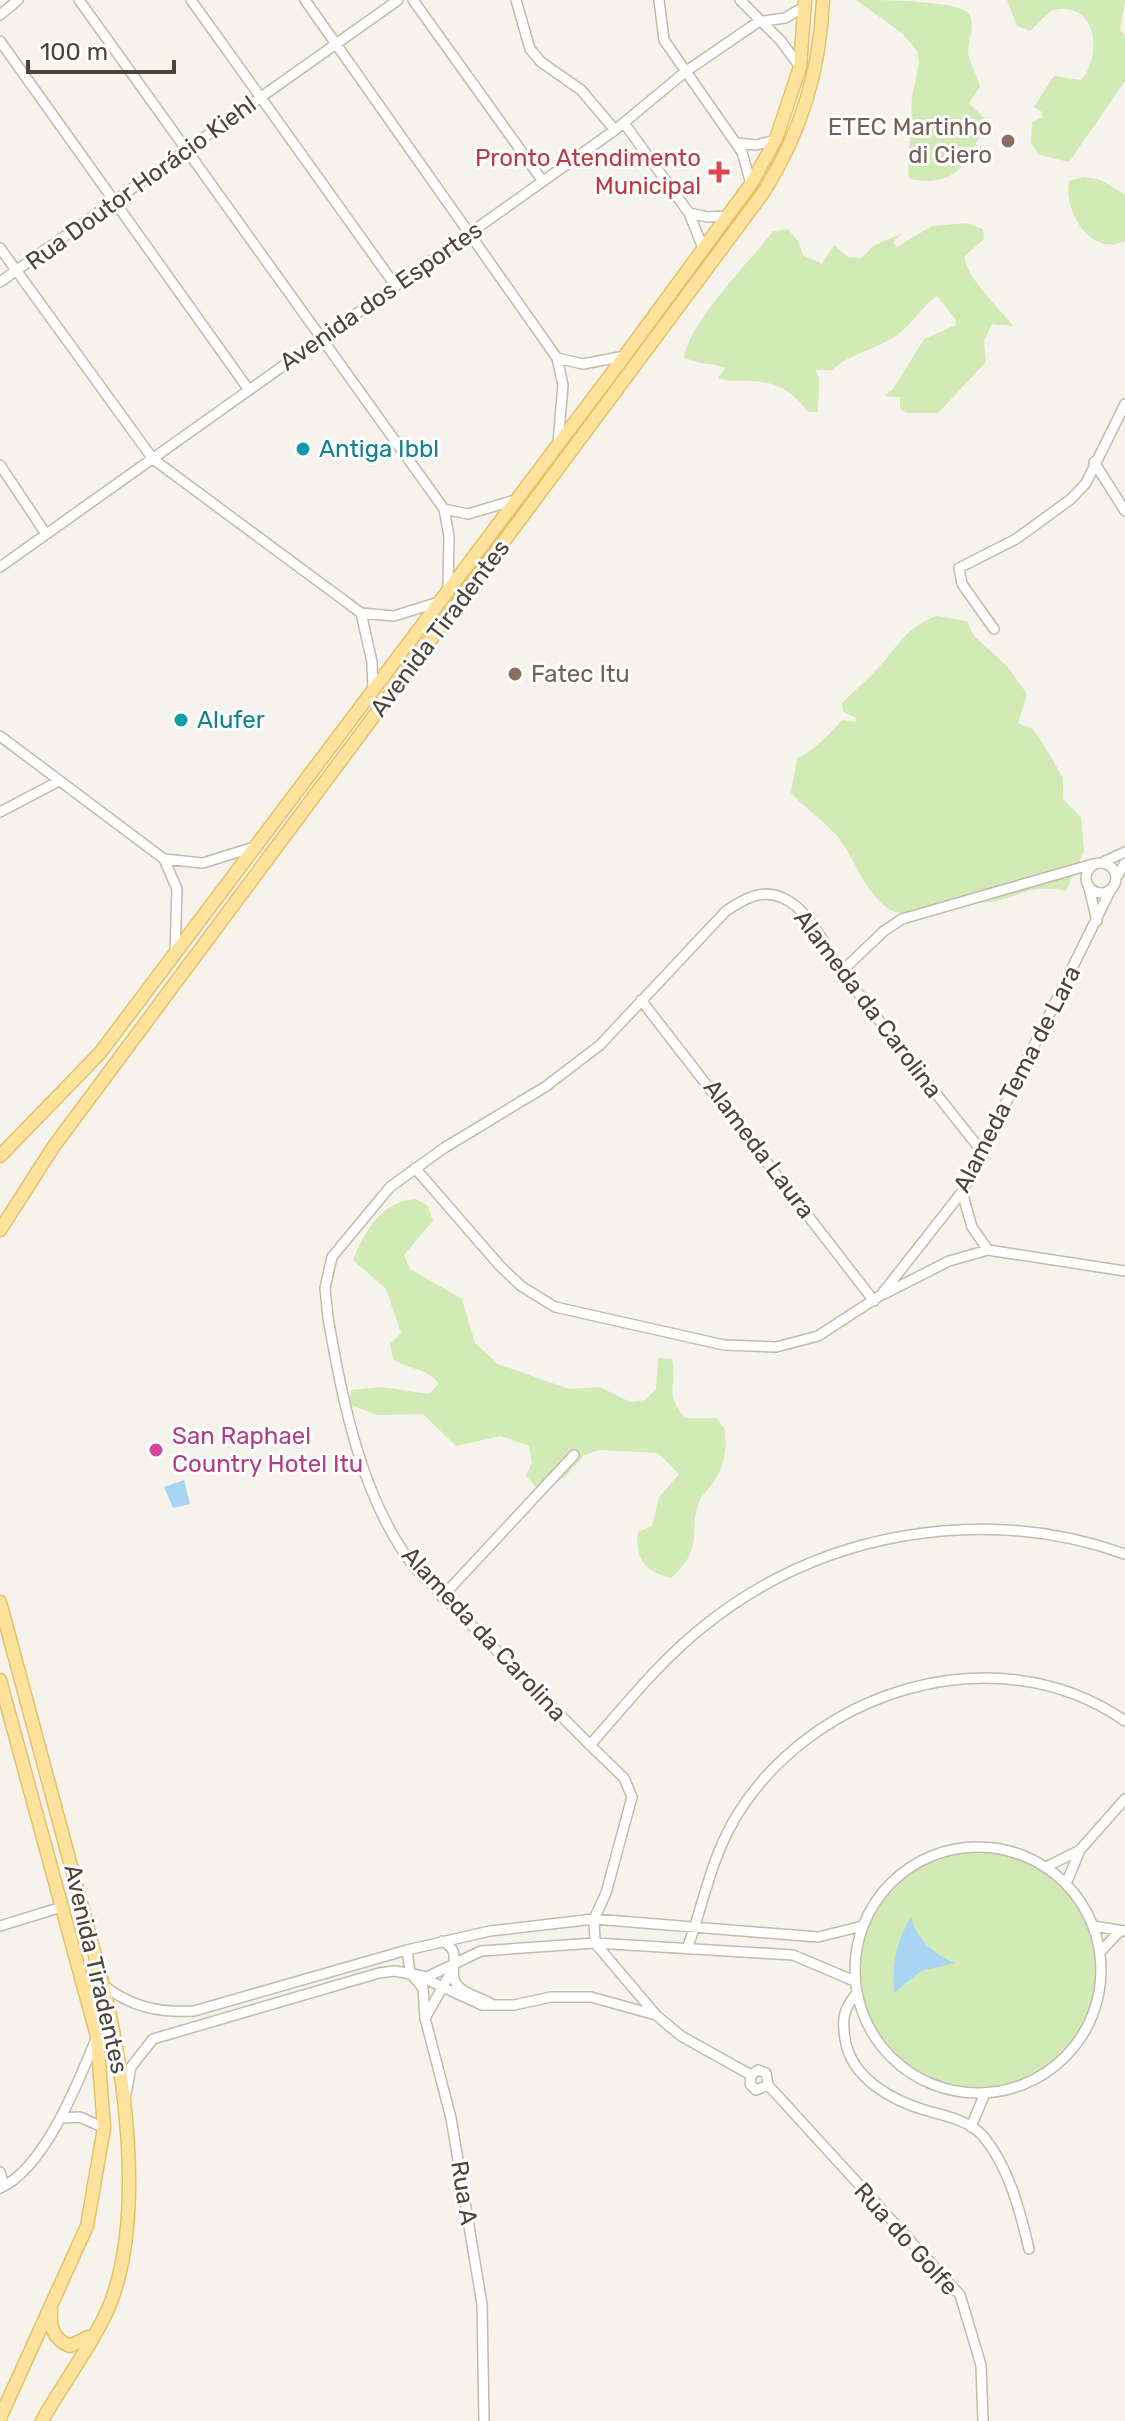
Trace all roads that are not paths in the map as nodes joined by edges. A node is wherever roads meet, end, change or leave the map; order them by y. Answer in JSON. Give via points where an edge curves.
{"nodes":[{"id":1,"x":18,"y":0,"type":"edge"},
{"id":2,"x":79,"y":0,"type":"edge"},
{"id":3,"x":191,"y":0,"type":"edge"},
{"id":4,"x":305,"y":0,"type":"edge"},
{"id":5,"x":398,"y":0,"type":"edge"},
{"id":6,"x":413,"y":0,"type":"edge"},
{"id":7,"x":516,"y":0,"type":"edge"},
{"id":8,"x":659,"y":0,"type":"edge"},
{"id":9,"x":740,"y":0,"type":"edge"},
{"id":10,"x":823,"y":0,"type":"edge"},
{"id":11,"x":804,"y":4,"type":"edge"},
{"id":12,"x":0,"y":15,"type":"edge"},
{"id":13,"x":758,"y":22,"type":"junction"},
{"id":14,"x":0,"y":41,"type":"edge"},
{"id":15,"x":336,"y":44,"type":"junction"},
{"id":16,"x":800,"y":67,"type":"junction"},
{"id":17,"x":685,"y":72,"type":"junction"},
{"id":18,"x":260,"y":98,"type":"junction"},
{"id":19,"x":620,"y":126,"type":"junction"},
{"id":20,"x":776,"y":139,"type":"junction"},
{"id":21,"x":736,"y":143,"type":"junction"},
{"id":22,"x":187,"y":150,"type":"junction"},
{"id":23,"x":542,"y":180,"type":"junction"},
{"id":24,"x":751,"y":184,"type":"junction"},
{"id":25,"x":114,"y":203,"type":"junction"},
{"id":26,"x":689,"y":213,"type":"junction"},
{"id":27,"x":727,"y":216,"type":"junction"},
{"id":28,"x":469,"y":233,"type":"junction"},
{"id":29,"x":0,"y":248,"type":"edge"},
{"id":30,"x":703,"y":248,"type":"junction"},
{"id":31,"x":16,"y":272,"type":"junction"},
{"id":32,"x":0,"y":282,"type":"edge"},
{"id":33,"x":395,"y":285,"type":"junction"},
{"id":34,"x":321,"y":337,"type":"junction"},
{"id":35,"x":625,"y":356,"type":"junction"},
{"id":36,"x":557,"y":358,"type":"junction"},
{"id":37,"x":249,"y":390,"type":"junction"},
{"id":38,"x":1125,"y":404,"type":"edge"},
{"id":39,"x":557,"y":446,"type":"junction"},
{"id":40,"x":153,"y":459,"type":"junction"},
{"id":41,"x":1094,"y":462,"type":"junction"},
{"id":42,"x":0,"y":465,"type":"edge"},
{"id":43,"x":1122,"y":498,"type":"edge"},
{"id":44,"x":515,"y":500,"type":"junction"},
{"id":45,"x":444,"y":509,"type":"junction"},
{"id":46,"x":1125,"y":511,"type":"edge"},
{"id":47,"x":46,"y":534,"type":"junction"},
{"id":48,"x":0,"y":567,"type":"edge"},
{"id":49,"x":448,"y":590,"type":"junction"},
{"id":50,"x":439,"y":602,"type":"junction"},
{"id":51,"x":361,"y":613,"type":"junction"},
{"id":52,"x":994,"y":629,"type":"dead end"},
{"id":53,"x":373,"y":691,"type":"junction"},
{"id":54,"x":0,"y":736,"type":"edge"},
{"id":55,"x":59,"y":781,"type":"junction"},
{"id":56,"x":0,"y":812,"type":"edge"},
{"id":57,"x":255,"y":847,"type":"junction"},
{"id":58,"x":1125,"y":852,"type":"edge"},
{"id":59,"x":164,"y":859,"type":"junction"},
{"id":60,"x":1098,"y":863,"type":"junction"},
{"id":61,"x":1125,"y":863,"type":"edge"},
{"id":62,"x":1061,"y":872,"type":"junction"},
{"id":63,"x":1116,"y":878,"type":"junction"},
{"id":64,"x":1087,"y":884,"type":"junction"},
{"id":65,"x":1111,"y":889,"type":"junction"},
{"id":66,"x":1097,"y":921,"type":"junction"},
{"id":67,"x":175,"y":954,"type":"junction"},
{"id":68,"x":842,"y":971,"type":"junction"},
{"id":69,"x":641,"y":1000,"type":"junction"},
{"id":70,"x":984,"y":1154,"type":"junction"},
{"id":71,"x":0,"y":1156,"type":"edge"},
{"id":72,"x":415,"y":1168,"type":"junction"},
{"id":73,"x":962,"y":1192,"type":"junction"},
{"id":74,"x":0,"y":1230,"type":"edge"},
{"id":75,"x":988,"y":1250,"type":"junction"},
{"id":76,"x":1125,"y":1271,"type":"edge"},
{"id":77,"x":877,"y":1298,"type":"junction"},
{"id":78,"x":574,"y":1455,"type":"dead end"},
{"id":79,"x":1125,"y":1554,"type":"edge"},
{"id":80,"x":442,"y":1597,"type":"junction"},
{"id":81,"x":0,"y":1602,"type":"edge"},
{"id":82,"x":0,"y":1680,"type":"edge"},
{"id":83,"x":0,"y":1719,"type":"edge"},
{"id":84,"x":1125,"y":1721,"type":"edge"},
{"id":85,"x":14,"y":1732,"type":"junction"},
{"id":86,"x":590,"y":1745,"type":"junction"},
{"id":87,"x":1125,"y":1799,"type":"edge"},
{"id":88,"x":1080,"y":1850,"type":"junction"},
{"id":89,"x":1048,"y":1866,"type":"junction"},
{"id":90,"x":1066,"y":1884,"type":"junction"},
{"id":91,"x":62,"y":1907,"type":"junction"},
{"id":92,"x":594,"y":1919,"type":"junction"},
{"id":93,"x":0,"y":1926,"type":"edge"},
{"id":94,"x":863,"y":1926,"type":"junction"},
{"id":95,"x":1093,"y":1926,"type":"junction"},
{"id":96,"x":695,"y":1927,"type":"junction"},
{"id":97,"x":1122,"y":1932,"type":"edge"},
{"id":98,"x":442,"y":1941,"type":"junction"},
{"id":99,"x":595,"y":1943,"type":"junction"},
{"id":100,"x":687,"y":1949,"type":"junction"},
{"id":101,"x":407,"y":1950,"type":"junction"},
{"id":102,"x":1100,"y":1952,"type":"junction"},
{"id":103,"x":457,"y":1962,"type":"junction"},
{"id":104,"x":410,"y":1972,"type":"junction"},
{"id":105,"x":852,"y":1980,"type":"junction"},
{"id":106,"x":103,"y":1985,"type":"junction"},
{"id":107,"x":442,"y":1989,"type":"junction"},
{"id":108,"x":856,"y":1994,"type":"junction"},
{"id":109,"x":493,"y":2005,"type":"junction"},
{"id":110,"x":185,"y":2012,"type":"junction"},
{"id":111,"x":656,"y":2015,"type":"junction"},
{"id":112,"x":425,"y":2018,"type":"junction"},
{"id":113,"x":189,"y":2027,"type":"junction"},
{"id":114,"x":97,"y":2036,"type":"junction"},
{"id":115,"x":985,"y":2093,"type":"junction"},
{"id":116,"x":125,"y":2101,"type":"junction"},
{"id":117,"x":62,"y":2118,"type":"junction"},
{"id":118,"x":971,"y":2127,"type":"junction"},
{"id":119,"x":104,"y":2128,"type":"junction"},
{"id":120,"x":0,"y":2172,"type":"edge"},
{"id":121,"x":2,"y":2187,"type":"edge"},
{"id":122,"x":1029,"y":2249,"type":"dead end"},
{"id":123,"x":51,"y":2306,"type":"junction"},
{"id":124,"x":92,"y":2334,"type":"junction"},
{"id":125,"x":0,"y":2418,"type":"edge"},
{"id":126,"x":42,"y":2421,"type":"edge"},
{"id":127,"x":484,"y":2421,"type":"edge"},
{"id":128,"x":983,"y":2421,"type":"edge"}],
"edges":[{"from":1,"to":12,"type":"street"},
{"from":2,"to":22,"type":"street"},
{"from":3,"to":18,"type":"street"},
{"from":4,"to":15,"type":"street"},
{"from":5,"to":15,"type":"street","name":"Rua Doutor Horácio Kiehl"},
{"from":6,"to":23,"type":"street"},
{"from":7,"to":19,"type":"street","via":[[530,49]]},
{"from":8,"to":17,"type":"street","via":[[664,40]]},
{"from":9,"to":13,"type":"street"},
{"from":10,"to":74,"type":"main road","name":"Avenida Tiradentes","via":[[807,103],[792,143],[763,193],[54,1146]]},
{"from":11,"to":13,"type":"street","name":"Avenida dos Esportes","via":[[785,18]]},
{"from":11,"to":16,"type":"main road","name":"Avenida Tiradentes"},
{"from":13,"to":16,"type":"street"},
{"from":13,"to":17,"type":"street","name":"Avenida dos Esportes"},
{"from":14,"to":25,"type":"street"},
{"from":15,"to":18,"type":"street","name":"Rua Doutor Horácio Kiehl"},
{"from":15,"to":28,"type":"street"},
{"from":16,"to":20,"type":"main road","name":"Avenida Tiradentes"},
{"from":17,"to":19,"type":"street","name":"Avenida dos Esportes"},
{"from":17,"to":21,"type":"street"},
{"from":18,"to":22,"type":"street","name":"Rua Doutor Horácio Kiehl"},
{"from":18,"to":33,"type":"street"},
{"from":19,"to":23,"type":"street","name":"Avenida dos Esportes"},
{"from":19,"to":26,"type":"street"},
{"from":20,"to":21,"type":"street"},
{"from":20,"to":24,"type":"main road","name":"Avenida Tiradentes"},
{"from":21,"to":24,"type":"street"},
{"from":22,"to":25,"type":"street","name":"Rua Doutor Horácio Kiehl"},
{"from":22,"to":34,"type":"street"},
{"from":23,"to":28,"type":"street","name":"Avenida dos Esportes"},
{"from":24,"to":27,"type":"main road","name":"Avenida Tiradentes"},
{"from":25,"to":31,"type":"street","name":"Rua Doutor Horácio Kiehl"},
{"from":25,"to":37,"type":"street"},
{"from":26,"to":27,"type":"street"},
{"from":26,"to":30,"type":"street"},
{"from":27,"to":30,"type":"main road","name":"Avenida Tiradentes"},
{"from":28,"to":33,"type":"street","name":"Avenida dos Esportes"},
{"from":28,"to":36,"type":"street"},
{"from":29,"to":31,"type":"street"},
{"from":30,"to":35,"type":"main road","name":"Avenida Tiradentes"},
{"from":31,"to":32,"type":"street","name":"Rua Doutor Horácio Kiehl"},
{"from":31,"to":40,"type":"street"},
{"from":33,"to":34,"type":"street","name":"Avenida dos Esportes"},
{"from":34,"to":37,"type":"street","name":"Avenida dos Esportes"},
{"from":34,"to":45,"type":"street"},
{"from":35,"to":36,"type":"street","via":[[583,364]]},
{"from":35,"to":39,"type":"main road","name":"Avenida Tiradentes"},
{"from":36,"to":39,"type":"street","via":[[563,396]]},
{"from":37,"to":40,"type":"street","name":"Avenida dos Esportes"},
{"from":38,"to":41,"type":"street"},
{"from":39,"to":44,"type":"main road","name":"Avenida Tiradentes"},
{"from":40,"to":47,"type":"street","name":"Avenida dos Esportes"},
{"from":40,"to":51,"type":"street"},
{"from":41,"to":43,"type":"street"},
{"from":41,"to":52,"type":"street","via":[[1086,483],[1052,514],[959,568],[962,584]]},
{"from":42,"to":47,"type":"street"},
{"from":43,"to":46,"type":"street"},
{"from":44,"to":45,"type":"street","via":[[468,514]]},
{"from":44,"to":49,"type":"main road","name":"Avenida Tiradentes"},
{"from":45,"to":49,"type":"street"},
{"from":47,"to":48,"type":"street","name":"Avenida dos Esportes"},
{"from":49,"to":50,"type":"main road","name":"Avenida Tiradentes"},
{"from":50,"to":51,"type":"street","via":[[394,616]]},
{"from":50,"to":53,"type":"main road","name":"Avenida Tiradentes"},
{"from":51,"to":53,"type":"street"},
{"from":53,"to":57,"type":"main road","name":"Avenida Tiradentes"},
{"from":54,"to":55,"type":"street"},
{"from":55,"to":56,"type":"street"},
{"from":55,"to":59,"type":"street"},
{"from":57,"to":59,"type":"street","via":[[203,863]]},
{"from":57,"to":67,"type":"main road","name":"Avenida Tiradentes"},
{"from":58,"to":60,"type":"street"},
{"from":59,"to":67,"type":"street","via":[[177,889]]},
{"from":60,"to":62,"type":"street"},
{"from":60,"to":63,"type":"street","via":[[1112,867]]},
{"from":60,"to":64,"type":"street"},
{"from":61,"to":63,"type":"street","name":"Alameda Tema de Lara"},
{"from":62,"to":64,"type":"street"},
{"from":62,"to":68,"type":"street","via":[[902,919]]},
{"from":63,"to":65,"type":"street","name":"Alameda Tema de Lara"},
{"from":64,"to":65,"type":"street","via":[[1100,893]]},
{"from":64,"to":66,"type":"street"},
{"from":65,"to":66,"type":"street","name":"Alameda Tema de Lara"},
{"from":66,"to":70,"type":"street","name":"Alameda Tema de Lara"},
{"from":67,"to":71,"type":"main road","name":"Avenida Tiradentes","via":[[100,1053]]},
{"from":68,"to":69,"type":"street","name":"Alameda da Carolina","via":[[800,910],[772,894],[757,895],[726,911]]},
{"from":68,"to":70,"type":"street","name":"Alameda da Carolina"},
{"from":69,"to":72,"type":"street","name":"Alameda da Carolina","via":[[600,1045],[545,1087]]},
{"from":69,"to":77,"type":"street","name":"Alameda Laura"},
{"from":70,"to":73,"type":"street","name":"Alameda Tema de Lara"},
{"from":72,"to":77,"type":"street","name":"Alameda Tema de Lara","via":[[510,1276],[555,1307],[755,1348],[818,1336]]},
{"from":72,"to":80,"type":"street","name":"Alameda da Carolina","via":[[390,1187],[332,1257],[325,1288],[334,1353],[373,1492],[402,1551]]},
{"from":73,"to":75,"type":"street","via":[[972,1227]]},
{"from":73,"to":77,"type":"street","name":"Alameda Tema de Lara"},
{"from":75,"to":76,"type":"street"},
{"from":75,"to":77,"type":"street","via":[[949,1261]]},
{"from":78,"to":80,"type":"street"},
{"from":79,"to":86,"type":"street","via":[[1054,1534],[985,1527],[893,1538],[823,1558],[761,1586],[702,1627]]},
{"from":80,"to":86,"type":"street","name":"Alameda da Carolina"},
{"from":81,"to":106,"type":"main road","name":"Avenida Tiradentes"},
{"from":82,"to":85,"type":"main road","name":"Avenida Tiradentes"},
{"from":83,"to":85,"type":"main road"},
{"from":84,"to":96,"type":"street","via":[[1078,1697],[981,1679],[942,1680],[854,1708],[808,1737],[752,1793],[715,1857]]},
{"from":85,"to":91,"type":"main road","name":"Avenida Tiradentes"},
{"from":86,"to":92,"type":"street","via":[[624,1778],[632,1797]]},
{"from":87,"to":88,"type":"street"},
{"from":88,"to":89,"type":"street"},
{"from":88,"to":90,"type":"street"},
{"from":89,"to":90,"type":"street"},
{"from":89,"to":94,"type":"street","via":[[983,1847],[945,1852],[910,1867],[882,1893]]},
{"from":90,"to":95,"type":"street","via":[[1082,1901]]},
{"from":91,"to":93,"type":"street"},
{"from":91,"to":114,"type":"main road","name":"Avenida Tiradentes"},
{"from":92,"to":96,"type":"street"},
{"from":92,"to":98,"type":"street"},
{"from":92,"to":99,"type":"street"},
{"from":94,"to":96,"type":"street","via":[[818,1937]]},
{"from":94,"to":105,"type":"street","via":[[854,1950]]},
{"from":95,"to":97,"type":"street"},
{"from":95,"to":102,"type":"street"},
{"from":96,"to":100,"type":"street"},
{"from":97,"to":102,"type":"street"},
{"from":98,"to":101,"type":"street"},
{"from":98,"to":103,"type":"street","via":[[453,1949]]},
{"from":99,"to":100,"type":"street"},
{"from":99,"to":103,"type":"street","via":[[481,1951]]},
{"from":99,"to":111,"type":"street","name":"Rua do Golfe"},
{"from":100,"to":105,"type":"street","via":[[793,1955]]},
{"from":101,"to":104,"type":"street","name":"Rua A"},
{"from":101,"to":110,"type":"street"},
{"from":102,"to":115,"type":"street","via":[[1103,1977],[1095,2015],[1075,2048],[1046,2074],[1010,2090]]},
{"from":103,"to":104,"type":"street","via":[[427,1977]]},
{"from":103,"to":107,"type":"street"},
{"from":103,"to":109,"type":"street","via":[[458,1986]]},
{"from":104,"to":107,"type":"street"},
{"from":104,"to":112,"type":"street","name":"Rua A","via":[[423,1988]]},
{"from":104,"to":113,"type":"street","via":[[379,1973]]},
{"from":105,"to":108,"type":"street"},
{"from":106,"to":110,"type":"street","via":[[139,2007]]},
{"from":106,"to":116,"type":"main road","name":"Avenida Tiradentes"},
{"from":107,"to":109,"type":"street"},
{"from":107,"to":112,"type":"street"},
{"from":108,"to":115,"type":"street","via":[[874,2038],[900,2067],[933,2086]]},
{"from":108,"to":118,"type":"street","via":[[843,2010],[842,2021],[854,2067],[900,2101]]},
{"from":109,"to":111,"type":"street","via":[[591,1997]]},
{"from":110,"to":113,"type":"street"},
{"from":111,"to":128,"type":"street","name":"Rua do Golfe","via":[[681,2036],[751,2075],[752,2087],[761,2090],[768,2085],[960,2295],[981,2365]]},
{"from":112,"to":127,"type":"street","name":"Rua A","via":[[451,2118],[482,2304]]},
{"from":113,"to":116,"type":"street","via":[[153,2039],[138,2054]]},
{"from":114,"to":117,"type":"street"},
{"from":114,"to":119,"type":"main road","name":"Avenida Tiradentes"},
{"from":115,"to":118,"type":"street"},
{"from":116,"to":124,"type":"main road","name":"Avenida Tiradentes","via":[[126,2229],[121,2270],[111,2302]]},
{"from":117,"to":119,"type":"street","via":[[80,2117]]},
{"from":117,"to":121,"type":"street","via":[[17,2179]]},
{"from":118,"to":122,"type":"street","via":[[983,2136],[1013,2191]]},
{"from":119,"to":123,"type":"main road","name":"Avenida Tiradentes","via":[[87,2226]]},
{"from":120,"to":121,"type":"street"},
{"from":123,"to":124,"type":"main road","via":[[52,2331],[62,2343],[79,2343]]},
{"from":123,"to":125,"type":"main road","name":"Avenida Tiradentes"},
{"from":124,"to":126,"type":"main road","name":"Avenida Tiradentes"}]}
